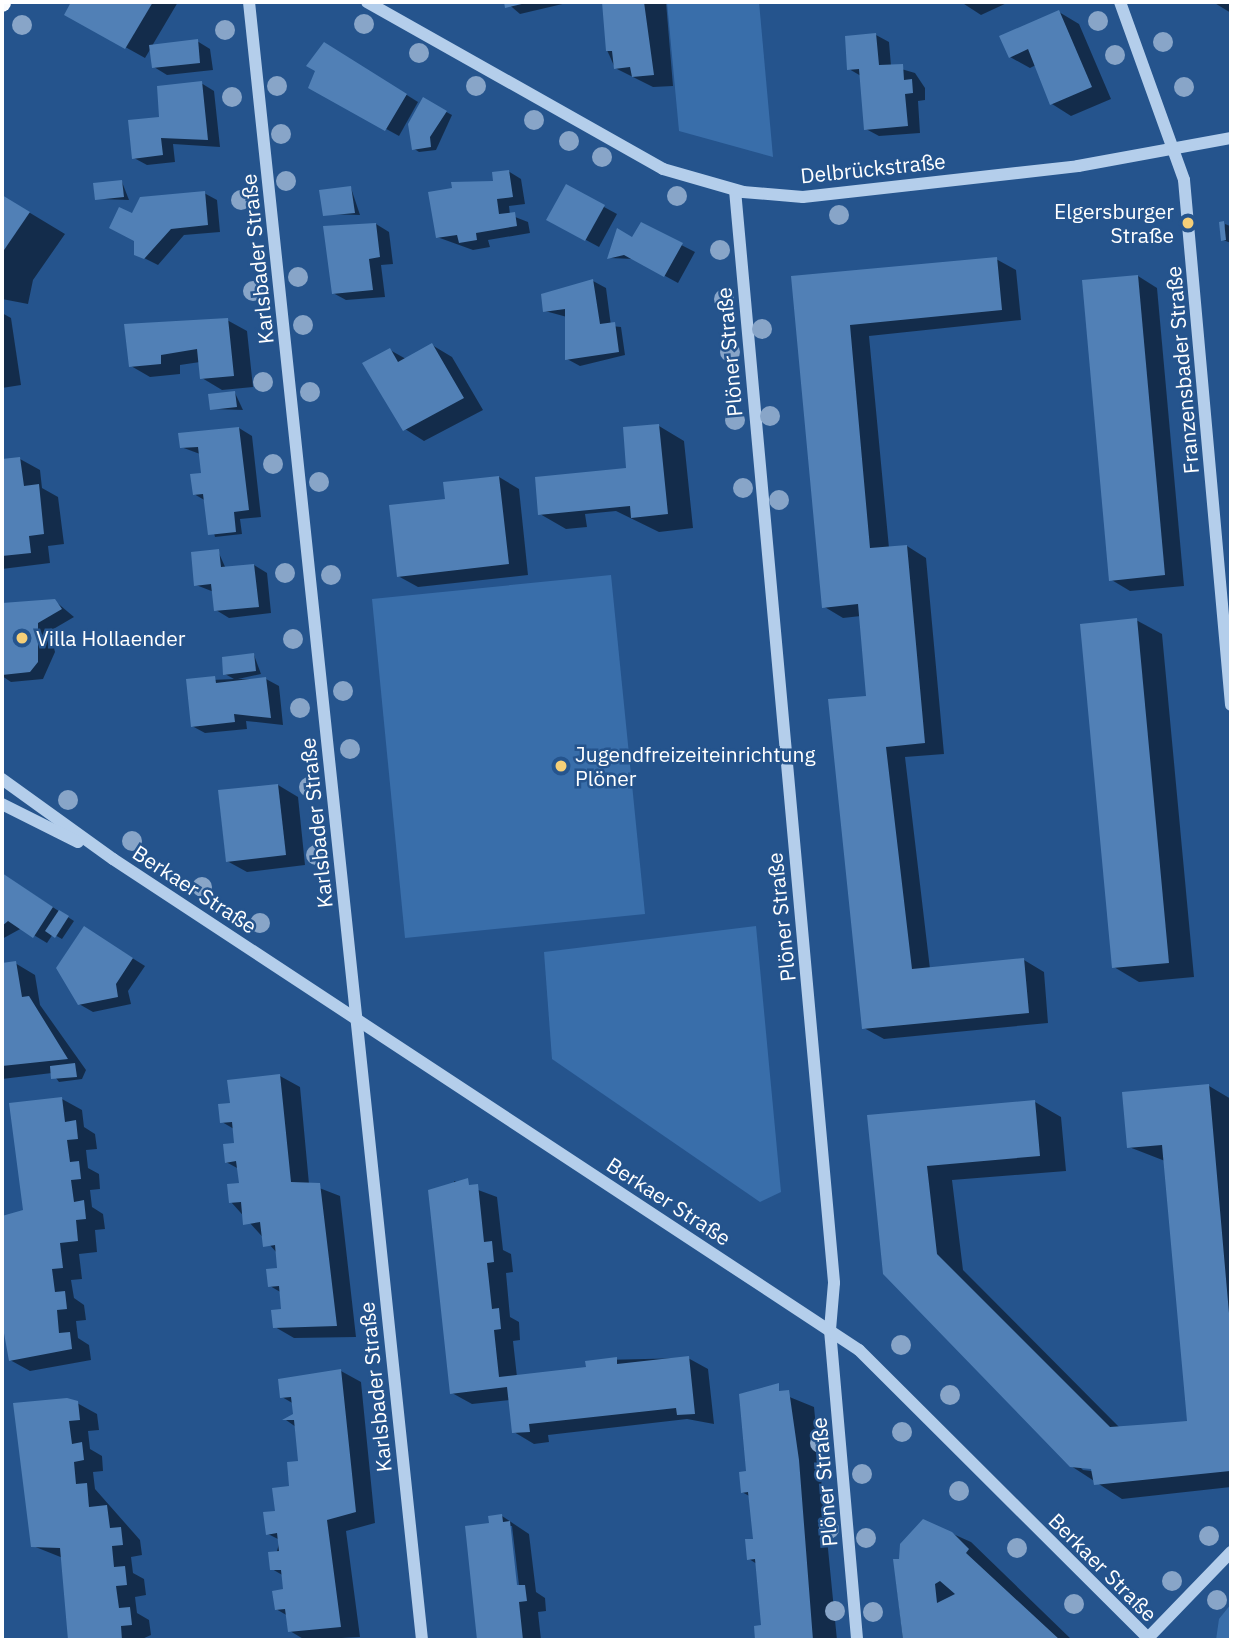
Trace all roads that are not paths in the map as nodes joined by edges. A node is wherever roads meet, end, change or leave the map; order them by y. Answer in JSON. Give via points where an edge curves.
{"nodes":[{"id":1,"x":250,"y":2,"type":"edge"},
{"id":2,"x":367,"y":2,"type":"edge"},
{"id":3,"x":1120,"y":2,"type":"edge"},
{"id":4,"x":1231,"y":138,"type":"edge"},
{"id":5,"x":1177,"y":149,"type":"junction"},
{"id":6,"x":735,"y":190,"type":"junction"},
{"id":7,"x":1231,"y":705,"type":"edge"},
{"id":8,"x":2,"y":779,"type":"edge"},
{"id":9,"x":2,"y":804,"type":"edge"},
{"id":10,"x":113,"y":859,"type":"junction"},
{"id":11,"x":353,"y":1017,"type":"junction"},
{"id":12,"x":830,"y":1330,"type":"junction"},
{"id":13,"x":1231,"y":1552,"type":"edge"},
{"id":14,"x":1149,"y":1639,"type":"edge"},
{"id":15,"x":422,"y":1640,"type":"edge"},
{"id":16,"x":858,"y":1640,"type":"edge"}],
"edges":[{"from":1,"to":11,"type":"street","name":"Karlsbader Straße"},
{"from":2,"to":6,"type":"street","name":"Delbrückstraße","via":[[663,169]]},
{"from":3,"to":5,"type":"street","name":"Franzensbader Straße"},
{"from":4,"to":5,"type":"street"},
{"from":5,"to":6,"type":"street","name":"Delbrückstraße","via":[[803,197]]},
{"from":5,"to":7,"type":"street","name":"Franzensbader Straße"},
{"from":6,"to":12,"type":"street","name":"Plöner Straße","via":[[834,1283]]},
{"from":8,"to":10,"type":"street","name":"Berkaer Straße"},
{"from":9,"to":10,"type":"street","name":"Berkaer Straße"},
{"from":10,"to":11,"type":"street","name":"Berkaer Straße"},
{"from":11,"to":12,"type":"street","name":"Berkaer Straße"},
{"from":11,"to":15,"type":"street","name":"Karlsbader Straße"},
{"from":12,"to":14,"type":"street","name":"Berkaer Straße","via":[[859,1350]]},
{"from":12,"to":16,"type":"street","name":"Plöner Straße"},
{"from":13,"to":14,"type":"street"}]}
